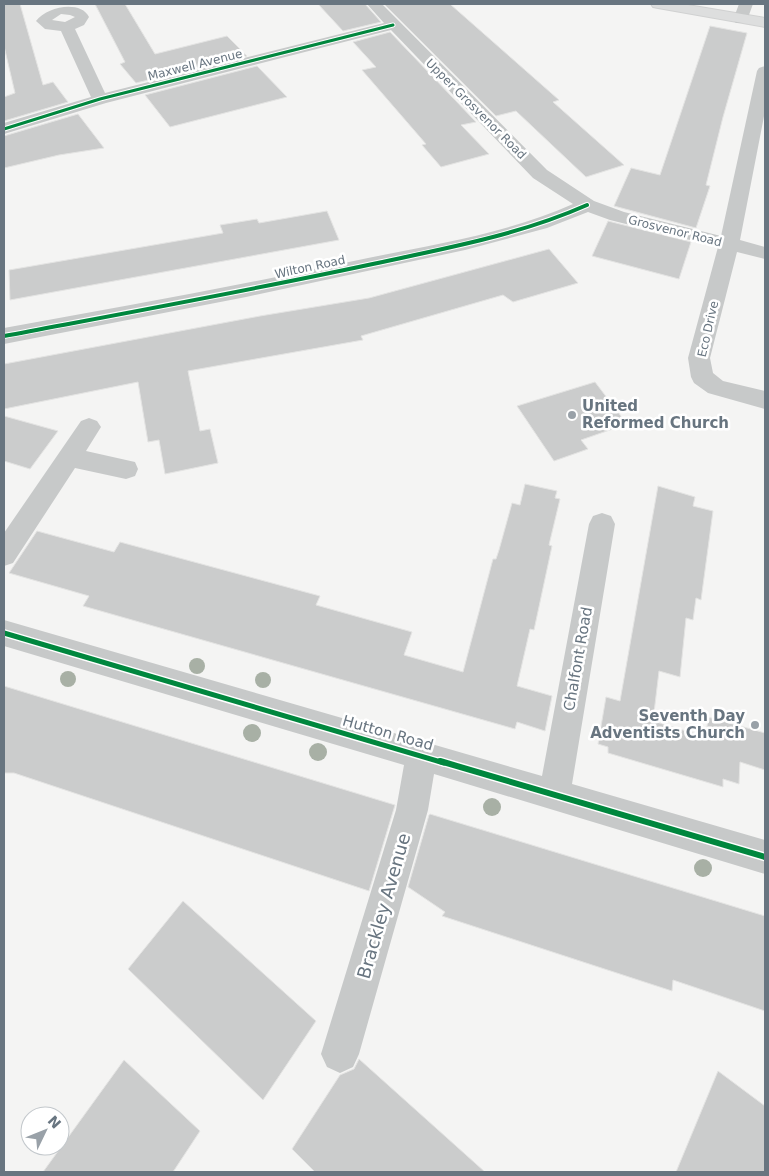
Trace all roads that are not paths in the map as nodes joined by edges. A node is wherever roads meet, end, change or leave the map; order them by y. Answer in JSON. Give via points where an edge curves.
{"nodes":[{"id":1,"x":374,"y":4,"type":"edge"},
{"id":2,"x":658,"y":4,"type":"edge"},
{"id":3,"x":746,"y":4,"type":"edge"},
{"id":4,"x":741,"y":20,"type":"junction"},
{"id":5,"x":765,"y":24,"type":"edge"},
{"id":6,"x":393,"y":25,"type":"junction"},
{"id":7,"x":67,"y":27,"type":"dead end"},
{"id":8,"x":765,"y":71,"type":"edge"},
{"id":9,"x":100,"y":99,"type":"junction"},
{"id":10,"x":4,"y":129,"type":"edge"},
{"id":11,"x":587,"y":205,"type":"junction"},
{"id":12,"x":729,"y":244,"type":"junction"},
{"id":13,"x":765,"y":253,"type":"edge"},
{"id":14,"x":4,"y":336,"type":"edge"},
{"id":15,"x":765,"y":400,"type":"edge"},
{"id":16,"x":89,"y":427,"type":"dead end"},
{"id":17,"x":68,"y":457,"type":"junction"},
{"id":18,"x":126,"y":469,"type":"dead end"},
{"id":19,"x":602,"y":524,"type":"dead end"},
{"id":20,"x":4,"y":554,"type":"edge"},
{"id":21,"x":4,"y":633,"type":"edge"},
{"id":22,"x":421,"y":756,"type":"junction"},
{"id":23,"x":554,"y":795,"type":"junction"},
{"id":24,"x":765,"y":857,"type":"edge"},
{"id":25,"x":340,"y":1054,"type":"dead end"}],
"edges":[{"from":1,"to":6,"type":"street","name":"Upper Grosvenor Road"},
{"from":2,"to":4,"type":"main road"},
{"from":3,"to":4,"type":"street"},
{"from":4,"to":5,"type":"main road"},
{"from":6,"to":9,"type":"street","name":"Maxwell Avenue"},
{"from":6,"to":11,"type":"street","name":"Upper Grosvenor Road","via":[[540,174]]},
{"from":7,"to":9,"type":"street"},
{"from":8,"to":12,"type":"street","name":"Eco Drive"},
{"from":9,"to":10,"type":"street","name":"Maxwell Avenue"},
{"from":11,"to":12,"type":"street","name":"Grosvenor Road","via":[[617,216]]},
{"from":11,"to":14,"type":"street","name":"Wilton Road","via":[[560,218],[482,240],[259,289]]},
{"from":12,"to":13,"type":"street","name":"Grosvenor Road"},
{"from":12,"to":15,"type":"street","name":"Eco Drive","via":[[699,358],[702,376],[716,387]]},
{"from":16,"to":17,"type":"street"},
{"from":17,"to":18,"type":"street"},
{"from":17,"to":20,"type":"street"},
{"from":19,"to":23,"type":"street","name":"Chalfont Road"},
{"from":21,"to":22,"type":"street","name":"Hutton Road"},
{"from":22,"to":23,"type":"street","name":"Hutton Road"},
{"from":22,"to":25,"type":"street","name":"Brackley Avenue","via":[[412,810]]},
{"from":23,"to":24,"type":"street","name":"Hutton Road"}]}
